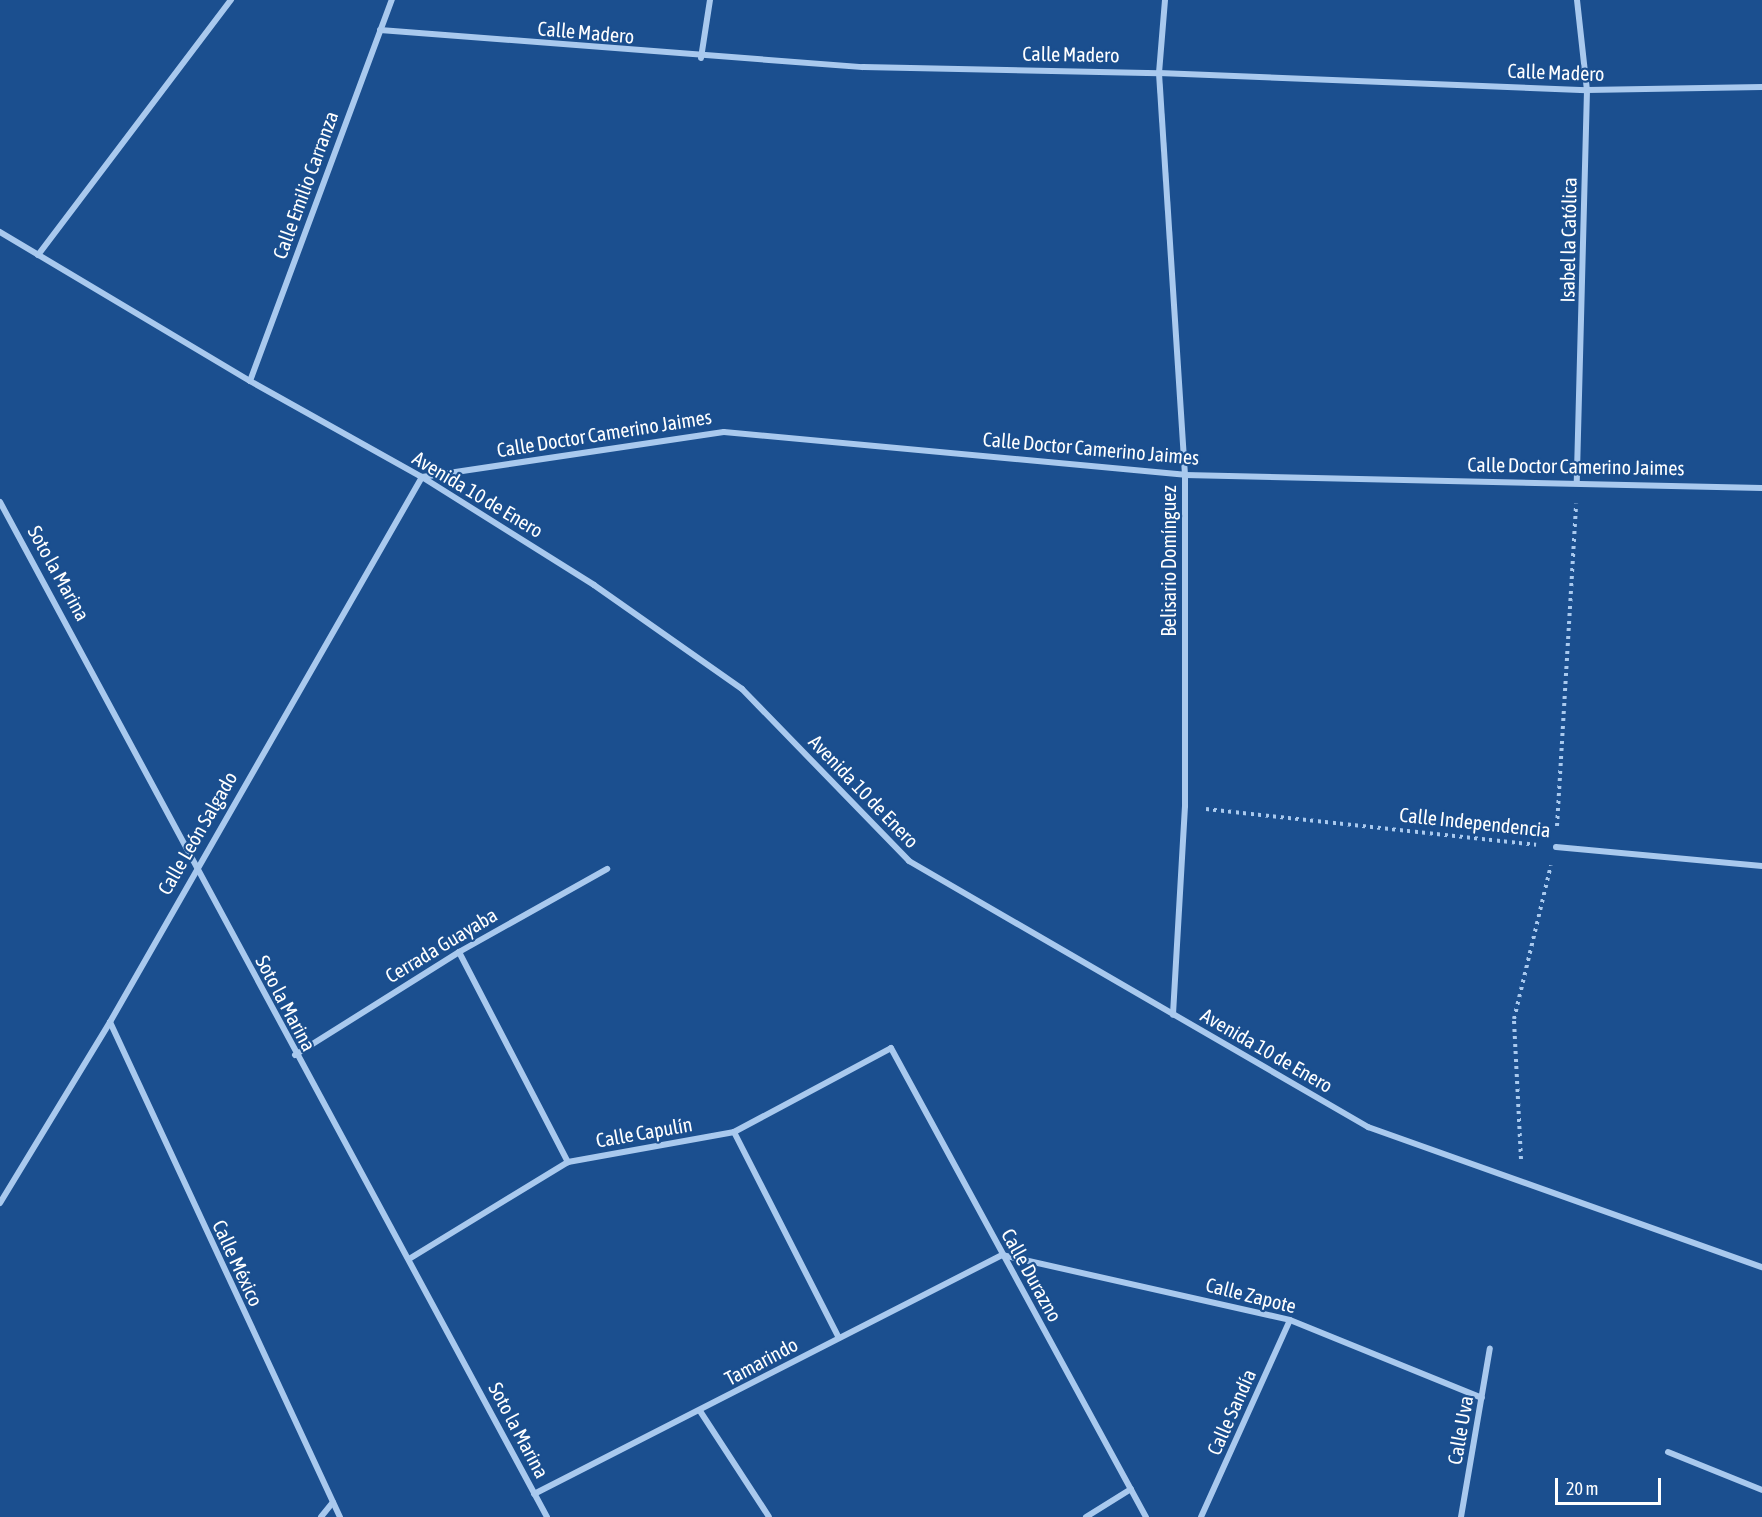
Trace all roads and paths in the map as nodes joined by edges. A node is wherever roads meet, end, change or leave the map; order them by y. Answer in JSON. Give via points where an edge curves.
{"nodes":[{"id":1,"x":231,"y":0,"type":"edge"},
{"id":2,"x":392,"y":0,"type":"edge"},
{"id":3,"x":710,"y":0,"type":"edge"},
{"id":4,"x":1165,"y":0,"type":"edge"},
{"id":5,"x":1577,"y":0,"type":"edge"},
{"id":6,"x":380,"y":30,"type":"junction"},
{"id":7,"x":701,"y":58,"type":"junction"},
{"id":8,"x":1159,"y":73,"type":"junction"},
{"id":9,"x":1762,"y":87,"type":"edge"},
{"id":10,"x":1587,"y":90,"type":"junction"},
{"id":11,"x":0,"y":232,"type":"edge"},
{"id":12,"x":38,"y":255,"type":"junction"},
{"id":13,"x":250,"y":381,"type":"junction"},
{"id":14,"x":1185,"y":475,"type":"junction"},
{"id":15,"x":422,"y":477,"type":"junction"},
{"id":16,"x":1577,"y":482,"type":"junction"},
{"id":17,"x":1762,"y":488,"type":"edge"},
{"id":18,"x":0,"y":502,"type":"edge"},
{"id":19,"x":1185,"y":806,"type":"junction"},
{"id":20,"x":1556,"y":847,"type":"joint"},
{"id":21,"x":1762,"y":866,"type":"edge"},
{"id":22,"x":196,"y":867,"type":"junction"},
{"id":23,"x":607,"y":868,"type":"dead end"},
{"id":24,"x":459,"y":952,"type":"junction"},
{"id":25,"x":1173,"y":1015,"type":"junction"},
{"id":26,"x":110,"y":1022,"type":"junction"},
{"id":27,"x":891,"y":1048,"type":"joint"},
{"id":28,"x":295,"y":1055,"type":"junction"},
{"id":29,"x":734,"y":1132,"type":"junction"},
{"id":30,"x":568,"y":1162,"type":"junction"},
{"id":31,"x":0,"y":1203,"type":"edge"},
{"id":32,"x":1002,"y":1255,"type":"junction"},
{"id":33,"x":409,"y":1259,"type":"junction"},
{"id":34,"x":1762,"y":1267,"type":"edge"},
{"id":35,"x":1290,"y":1320,"type":"junction"},
{"id":36,"x":839,"y":1338,"type":"junction"},
{"id":37,"x":1490,"y":1348,"type":"dead end"},
{"id":38,"x":1482,"y":1398,"type":"junction"},
{"id":39,"x":700,"y":1411,"type":"junction"},
{"id":40,"x":1668,"y":1452,"type":"dead end"},
{"id":41,"x":1131,"y":1489,"type":"junction"},
{"id":42,"x":1762,"y":1490,"type":"edge"},
{"id":43,"x":534,"y":1494,"type":"junction"},
{"id":44,"x":333,"y":1502,"type":"junction"},
{"id":45,"x":321,"y":1517,"type":"edge"},
{"id":46,"x":340,"y":1517,"type":"edge"},
{"id":47,"x":547,"y":1517,"type":"edge"},
{"id":48,"x":769,"y":1517,"type":"edge"},
{"id":49,"x":1086,"y":1517,"type":"edge"},
{"id":50,"x":1146,"y":1517,"type":"edge"},
{"id":51,"x":1201,"y":1517,"type":"edge"},
{"id":52,"x":1461,"y":1517,"type":"edge"}],
"edges":[{"from":1,"to":12,"type":"street"},
{"from":2,"to":6,"type":"street","name":"Calle Emilio Carranza"},
{"from":3,"to":7,"type":"street"},
{"from":4,"to":8,"type":"street","name":"Belisario Domínguez"},
{"from":5,"to":10,"type":"street","name":"Isabel la Católica"},
{"from":6,"to":7,"type":"street","name":"Calle Madero"},
{"from":6,"to":13,"type":"street","name":"Calle Emilio Carranza"},
{"from":7,"to":8,"type":"street","name":"Calle Madero","via":[[863,67]]},
{"from":8,"to":10,"type":"street","name":"Calle Madero"},
{"from":8,"to":14,"type":"street","name":"Belisario Domínguez"},
{"from":9,"to":10,"type":"street","name":"Calle Madero"},
{"from":10,"to":16,"type":"street","name":"Isabel la Católica"},
{"from":11,"to":12,"type":"street","name":"Avenida 10 de Enero"},
{"from":12,"to":13,"type":"street","name":"Avenida 10 de Enero"},
{"from":13,"to":15,"type":"street","name":"Avenida 10 de Enero"},
{"from":14,"to":15,"type":"street","name":"Calle Doctor Camerino Jaimes","via":[[724,432]]},
{"from":14,"to":16,"type":"street","name":"Calle Doctor Camerino Jaimes"},
{"from":14,"to":19,"type":"street","name":"Belisario Domínguez"},
{"from":15,"to":22,"type":"street","name":"Calle León Salgado"},
{"from":15,"to":25,"type":"street","name":"Avenida 10 de Enero","via":[[594,585],[742,689],[909,861]]},
{"from":16,"to":17,"type":"street","name":"Calle Doctor Camerino Jaimes"},
{"from":18,"to":22,"type":"street","name":"Soto la Marina"},
{"from":19,"to":20,"type":"path","name":"Calle Independencia"},
{"from":19,"to":25,"type":"street","name":"Belisario Domínguez"},
{"from":20,"to":21,"type":"street","name":"Calle Independencia"},
{"from":22,"to":26,"type":"street","name":"Calle León Salgado"},
{"from":22,"to":28,"type":"street","name":"Soto la Marina"},
{"from":23,"to":24,"type":"street","name":"Cerrada Guayaba"},
{"from":24,"to":28,"type":"street","name":"Cerrada Guayaba"},
{"from":24,"to":30,"type":"street"},
{"from":25,"to":34,"type":"street","name":"Avenida 10 de Enero","via":[[1368,1127]]},
{"from":26,"to":31,"type":"street","name":"Calle León Salgado"},
{"from":26,"to":44,"type":"street","name":"Calle México"},
{"from":27,"to":29,"type":"street","name":"Calle Capulín"},
{"from":27,"to":32,"type":"street","name":"Calle Durazno"},
{"from":28,"to":33,"type":"street","name":"Soto la Marina"},
{"from":29,"to":30,"type":"street","name":"Calle Capulín"},
{"from":29,"to":36,"type":"street"},
{"from":30,"to":33,"type":"street","name":"Calle Capulín"},
{"from":32,"to":35,"type":"street","name":"Calle Zapote"},
{"from":32,"to":36,"type":"street","name":"Tamarindo"},
{"from":32,"to":41,"type":"street","name":"Calle Durazno"},
{"from":33,"to":43,"type":"street","name":"Soto la Marina"},
{"from":35,"to":38,"type":"street","name":"Calle Zapote"},
{"from":35,"to":51,"type":"street","name":"Calle Sandía"},
{"from":36,"to":39,"type":"street","name":"Tamarindo"},
{"from":37,"to":38,"type":"street","name":"Calle Uva"},
{"from":38,"to":52,"type":"street","name":"Calle Uva"},
{"from":39,"to":43,"type":"street","name":"Tamarindo"},
{"from":39,"to":48,"type":"street"},
{"from":40,"to":42,"type":"street"},
{"from":41,"to":49,"type":"street"},
{"from":41,"to":50,"type":"street","name":"Calle Durazno"},
{"from":43,"to":47,"type":"street","name":"Soto la Marina"},
{"from":44,"to":45,"type":"street"},
{"from":44,"to":46,"type":"street","name":"Calle México"}]}
